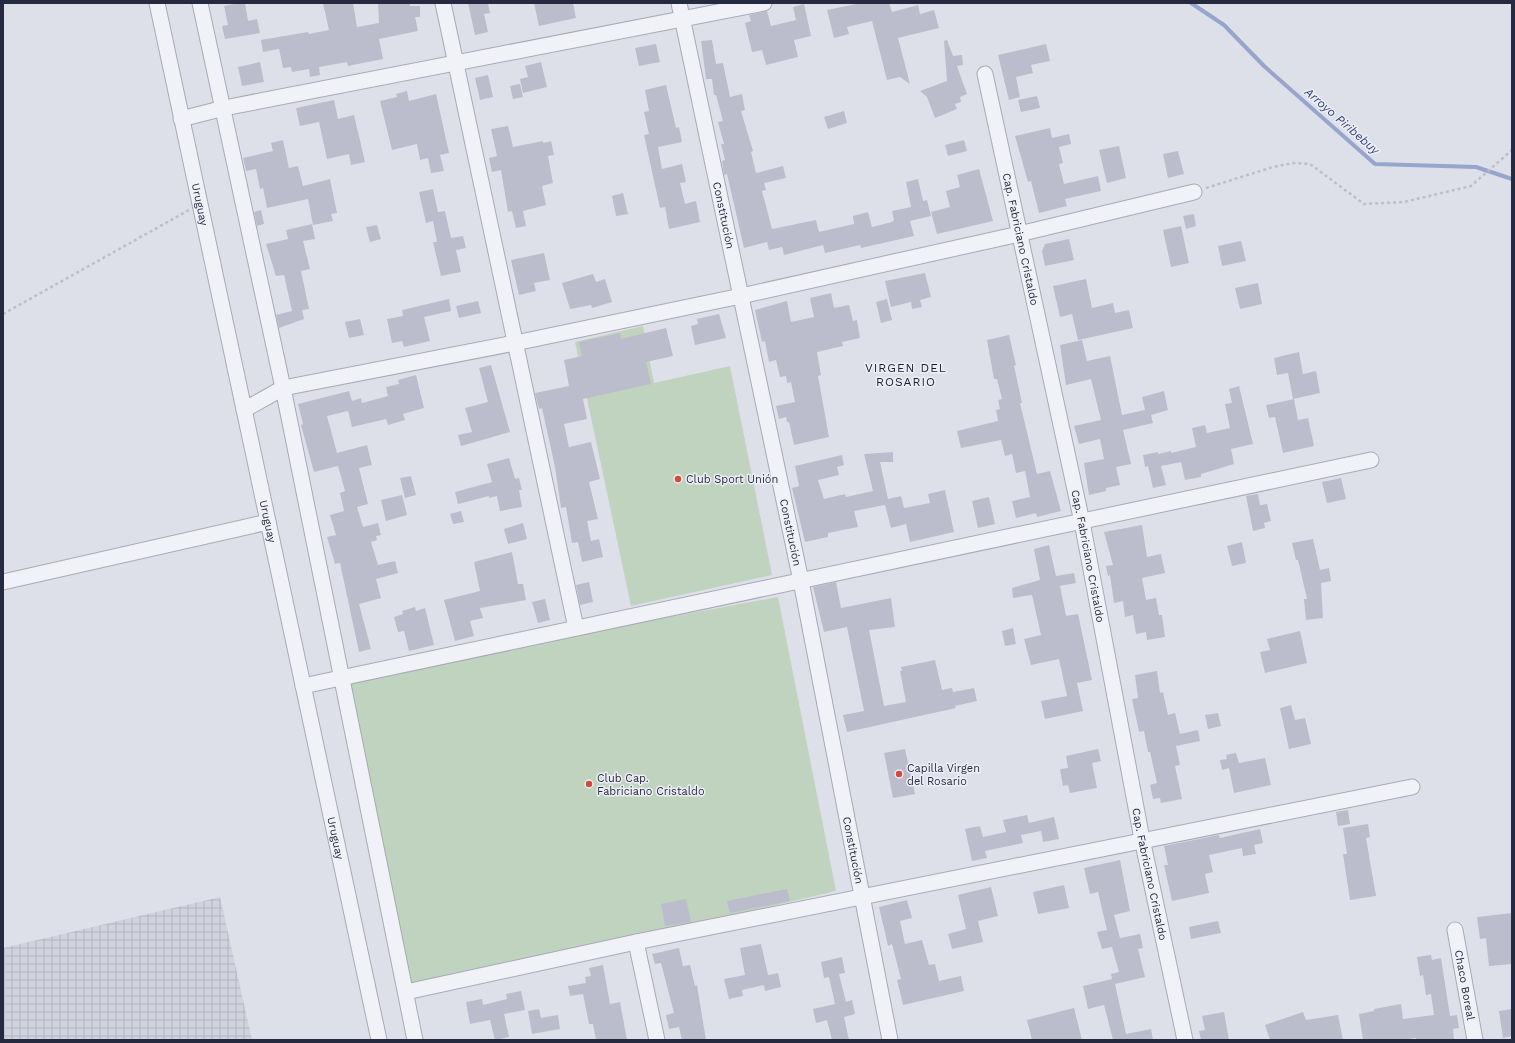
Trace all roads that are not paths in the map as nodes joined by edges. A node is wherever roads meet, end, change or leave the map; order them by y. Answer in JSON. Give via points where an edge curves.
{"nodes":[{"id":1,"x":157,"y":3,"type":"edge"},
{"id":2,"x":200,"y":3,"type":"edge"},
{"id":3,"x":443,"y":3,"type":"edge"},
{"id":4,"x":679,"y":3,"type":"edge"},
{"id":5,"x":764,"y":3,"type":"edge"},
{"id":6,"x":683,"y":20,"type":"junction"},
{"id":7,"x":456,"y":63,"type":"junction"},
{"id":8,"x":984,"y":74,"type":"dead end"},
{"id":9,"x":224,"y":108,"type":"junction"},
{"id":10,"x":181,"y":119,"type":"junction"},
{"id":11,"x":1194,"y":192,"type":"road end"},
{"id":12,"x":1019,"y":234,"type":"junction"},
{"id":13,"x":741,"y":296,"type":"junction"},
{"id":14,"x":515,"y":343,"type":"junction"},
{"id":15,"x":283,"y":388,"type":"junction"},
{"id":16,"x":244,"y":410,"type":"junction"},
{"id":17,"x":1371,"y":460,"type":"dead end"},
{"id":18,"x":268,"y":522,"type":"junction"},
{"id":19,"x":1082,"y":522,"type":"junction"},
{"id":20,"x":801,"y":581,"type":"junction"},
{"id":21,"x":3,"y":582,"type":"edge"},
{"id":22,"x":576,"y":628,"type":"junction"},
{"id":23,"x":342,"y":678,"type":"junction"},
{"id":24,"x":303,"y":686,"type":"junction"},
{"id":25,"x":1412,"y":786,"type":"dead end"},
{"id":26,"x":1142,"y":839,"type":"junction"},
{"id":27,"x":862,"y":897,"type":"junction"},
{"id":28,"x":1455,"y":930,"type":"dead end"},
{"id":29,"x":636,"y":942,"type":"junction"},
{"id":30,"x":406,"y":992,"type":"junction"},
{"id":31,"x":378,"y":1040,"type":"edge"},
{"id":32,"x":415,"y":1040,"type":"edge"},
{"id":33,"x":657,"y":1040,"type":"edge"},
{"id":34,"x":890,"y":1040,"type":"edge"},
{"id":35,"x":1185,"y":1040,"type":"edge"},
{"id":36,"x":1475,"y":1040,"type":"edge"}],
"edges":[{"from":1,"to":10,"type":"street","name":"Uruguay"},
{"from":2,"to":9,"type":"street"},
{"from":3,"to":7,"type":"street"},
{"from":4,"to":6,"type":"street","name":"Constitución"},
{"from":5,"to":6,"type":"street"},
{"from":6,"to":7,"type":"street"},
{"from":6,"to":13,"type":"street","name":"Constitución"},
{"from":7,"to":9,"type":"street"},
{"from":7,"to":14,"type":"street"},
{"from":8,"to":12,"type":"street","name":"Cap. Fabriciano Cristaldo"},
{"from":9,"to":10,"type":"street"},
{"from":9,"to":15,"type":"street"},
{"from":10,"to":16,"type":"street","name":"Uruguay"},
{"from":11,"to":12,"type":"street"},
{"from":12,"to":13,"type":"street"},
{"from":12,"to":19,"type":"street","name":"Cap. Fabriciano Cristaldo"},
{"from":13,"to":14,"type":"street"},
{"from":13,"to":20,"type":"street","name":"Constitución"},
{"from":14,"to":15,"type":"street"},
{"from":14,"to":22,"type":"street"},
{"from":15,"to":16,"type":"street"},
{"from":15,"to":23,"type":"street"},
{"from":16,"to":18,"type":"street","name":"Uruguay"},
{"from":17,"to":19,"type":"street"},
{"from":18,"to":21,"type":"street"},
{"from":18,"to":24,"type":"street","name":"Uruguay"},
{"from":19,"to":20,"type":"street"},
{"from":19,"to":26,"type":"street","name":"Cap. Fabriciano Cristaldo"},
{"from":20,"to":22,"type":"street"},
{"from":20,"to":27,"type":"street","name":"Constitución"},
{"from":22,"to":23,"type":"street"},
{"from":23,"to":24,"type":"street"},
{"from":23,"to":30,"type":"street"},
{"from":24,"to":31,"type":"street","name":"Uruguay"},
{"from":25,"to":26,"type":"street"},
{"from":26,"to":27,"type":"street"},
{"from":26,"to":35,"type":"street","name":"Cap. Fabriciano Cristaldo"},
{"from":27,"to":29,"type":"street"},
{"from":27,"to":34,"type":"street","name":"Constitución"},
{"from":28,"to":36,"type":"street","name":"Chaco Boreal"},
{"from":29,"to":30,"type":"street"},
{"from":29,"to":33,"type":"street"},
{"from":30,"to":32,"type":"street"}]}
